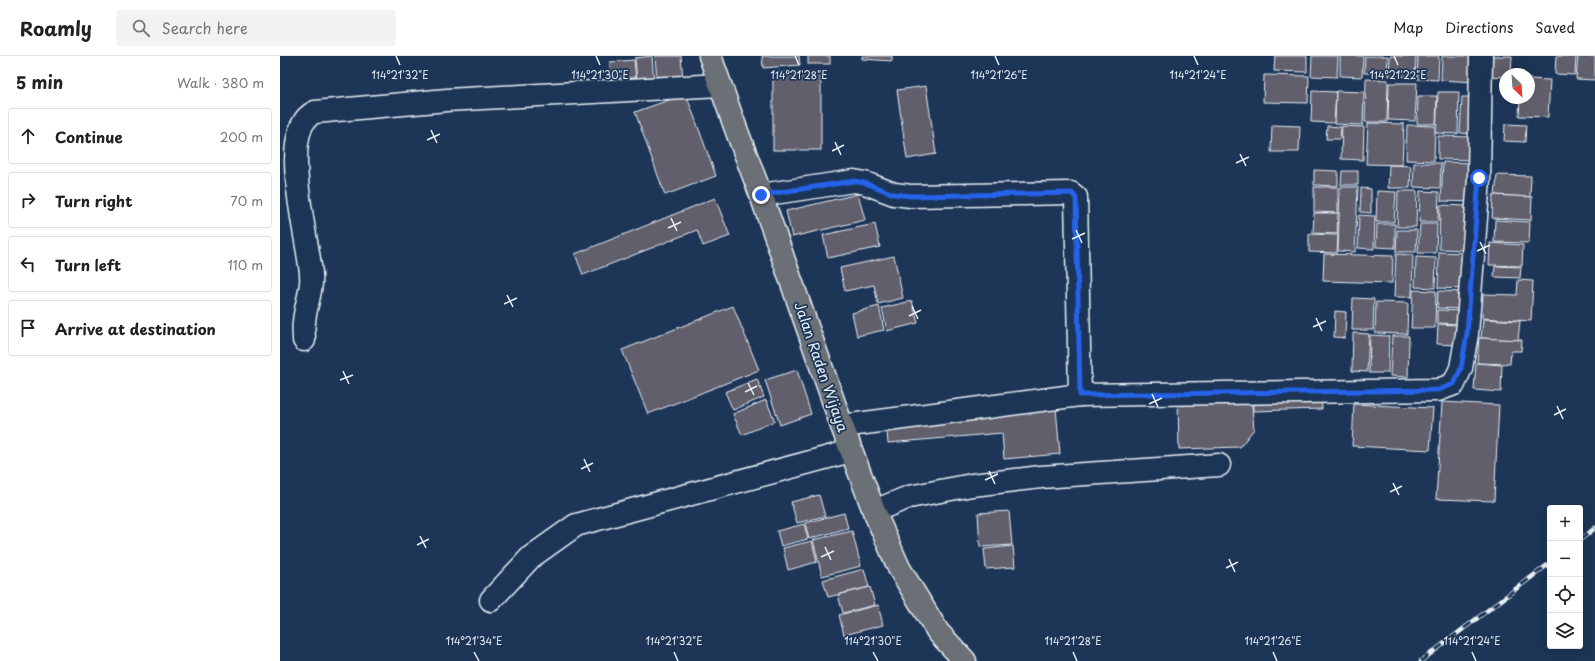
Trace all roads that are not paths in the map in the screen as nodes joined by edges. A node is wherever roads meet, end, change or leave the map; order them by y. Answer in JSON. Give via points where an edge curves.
{"nodes":[{"id":1,"x":710,"y":56,"type":"edge"},
{"id":2,"x":1481,"y":56,"type":"edge"},
{"id":3,"x":720,"y":85,"type":"junction"},
{"id":4,"x":761,"y":195,"type":"junction"},
{"id":5,"x":304,"y":340,"type":"dead end"},
{"id":6,"x":1080,"y":395,"type":"junction"},
{"id":7,"x":842,"y":426,"type":"junction"},
{"id":8,"x":851,"y":451,"type":"junction"},
{"id":9,"x":1219,"y":465,"type":"dead end"},
{"id":10,"x":874,"y":511,"type":"junction"},
{"id":11,"x":491,"y":600,"type":"dead end"},
{"id":12,"x":965,"y":661,"type":"edge"}],
"edges":[{"from":1,"to":3,"type":"highway","name":"Jalan Raden Wijaya"},
{"from":2,"to":6,"type":"street","via":[[1479,178],[1467,334],[1461,368],[1454,384],[1438,390]]},
{"from":3,"to":4,"type":"highway","name":"Jalan Raden Wijaya"},
{"from":3,"to":5,"type":"street","via":[[447,100],[322,111],[301,116],[292,123],[286,133],[282,166],[309,257],[312,282],[304,322]]},
{"from":4,"to":6,"type":"street","via":[[854,181],[894,194],[911,196],[1072,193],[1076,198]]},
{"from":4,"to":7,"type":"highway","name":"Jalan Raden Wijaya"},
{"from":6,"to":7,"type":"street"},
{"from":7,"to":8,"type":"highway","name":"Jalan Raden Wijaya"},
{"from":8,"to":10,"type":"highway","name":"Jalan Raden Wijaya"},
{"from":8,"to":11,"type":"street","via":[[576,526],[531,557]]},
{"from":9,"to":10,"type":"street","via":[[1041,477],[972,485],[909,497]]},
{"from":10,"to":12,"type":"highway","name":"Jalan Raden Wijaya","via":[[899,568],[938,632]]}]}
